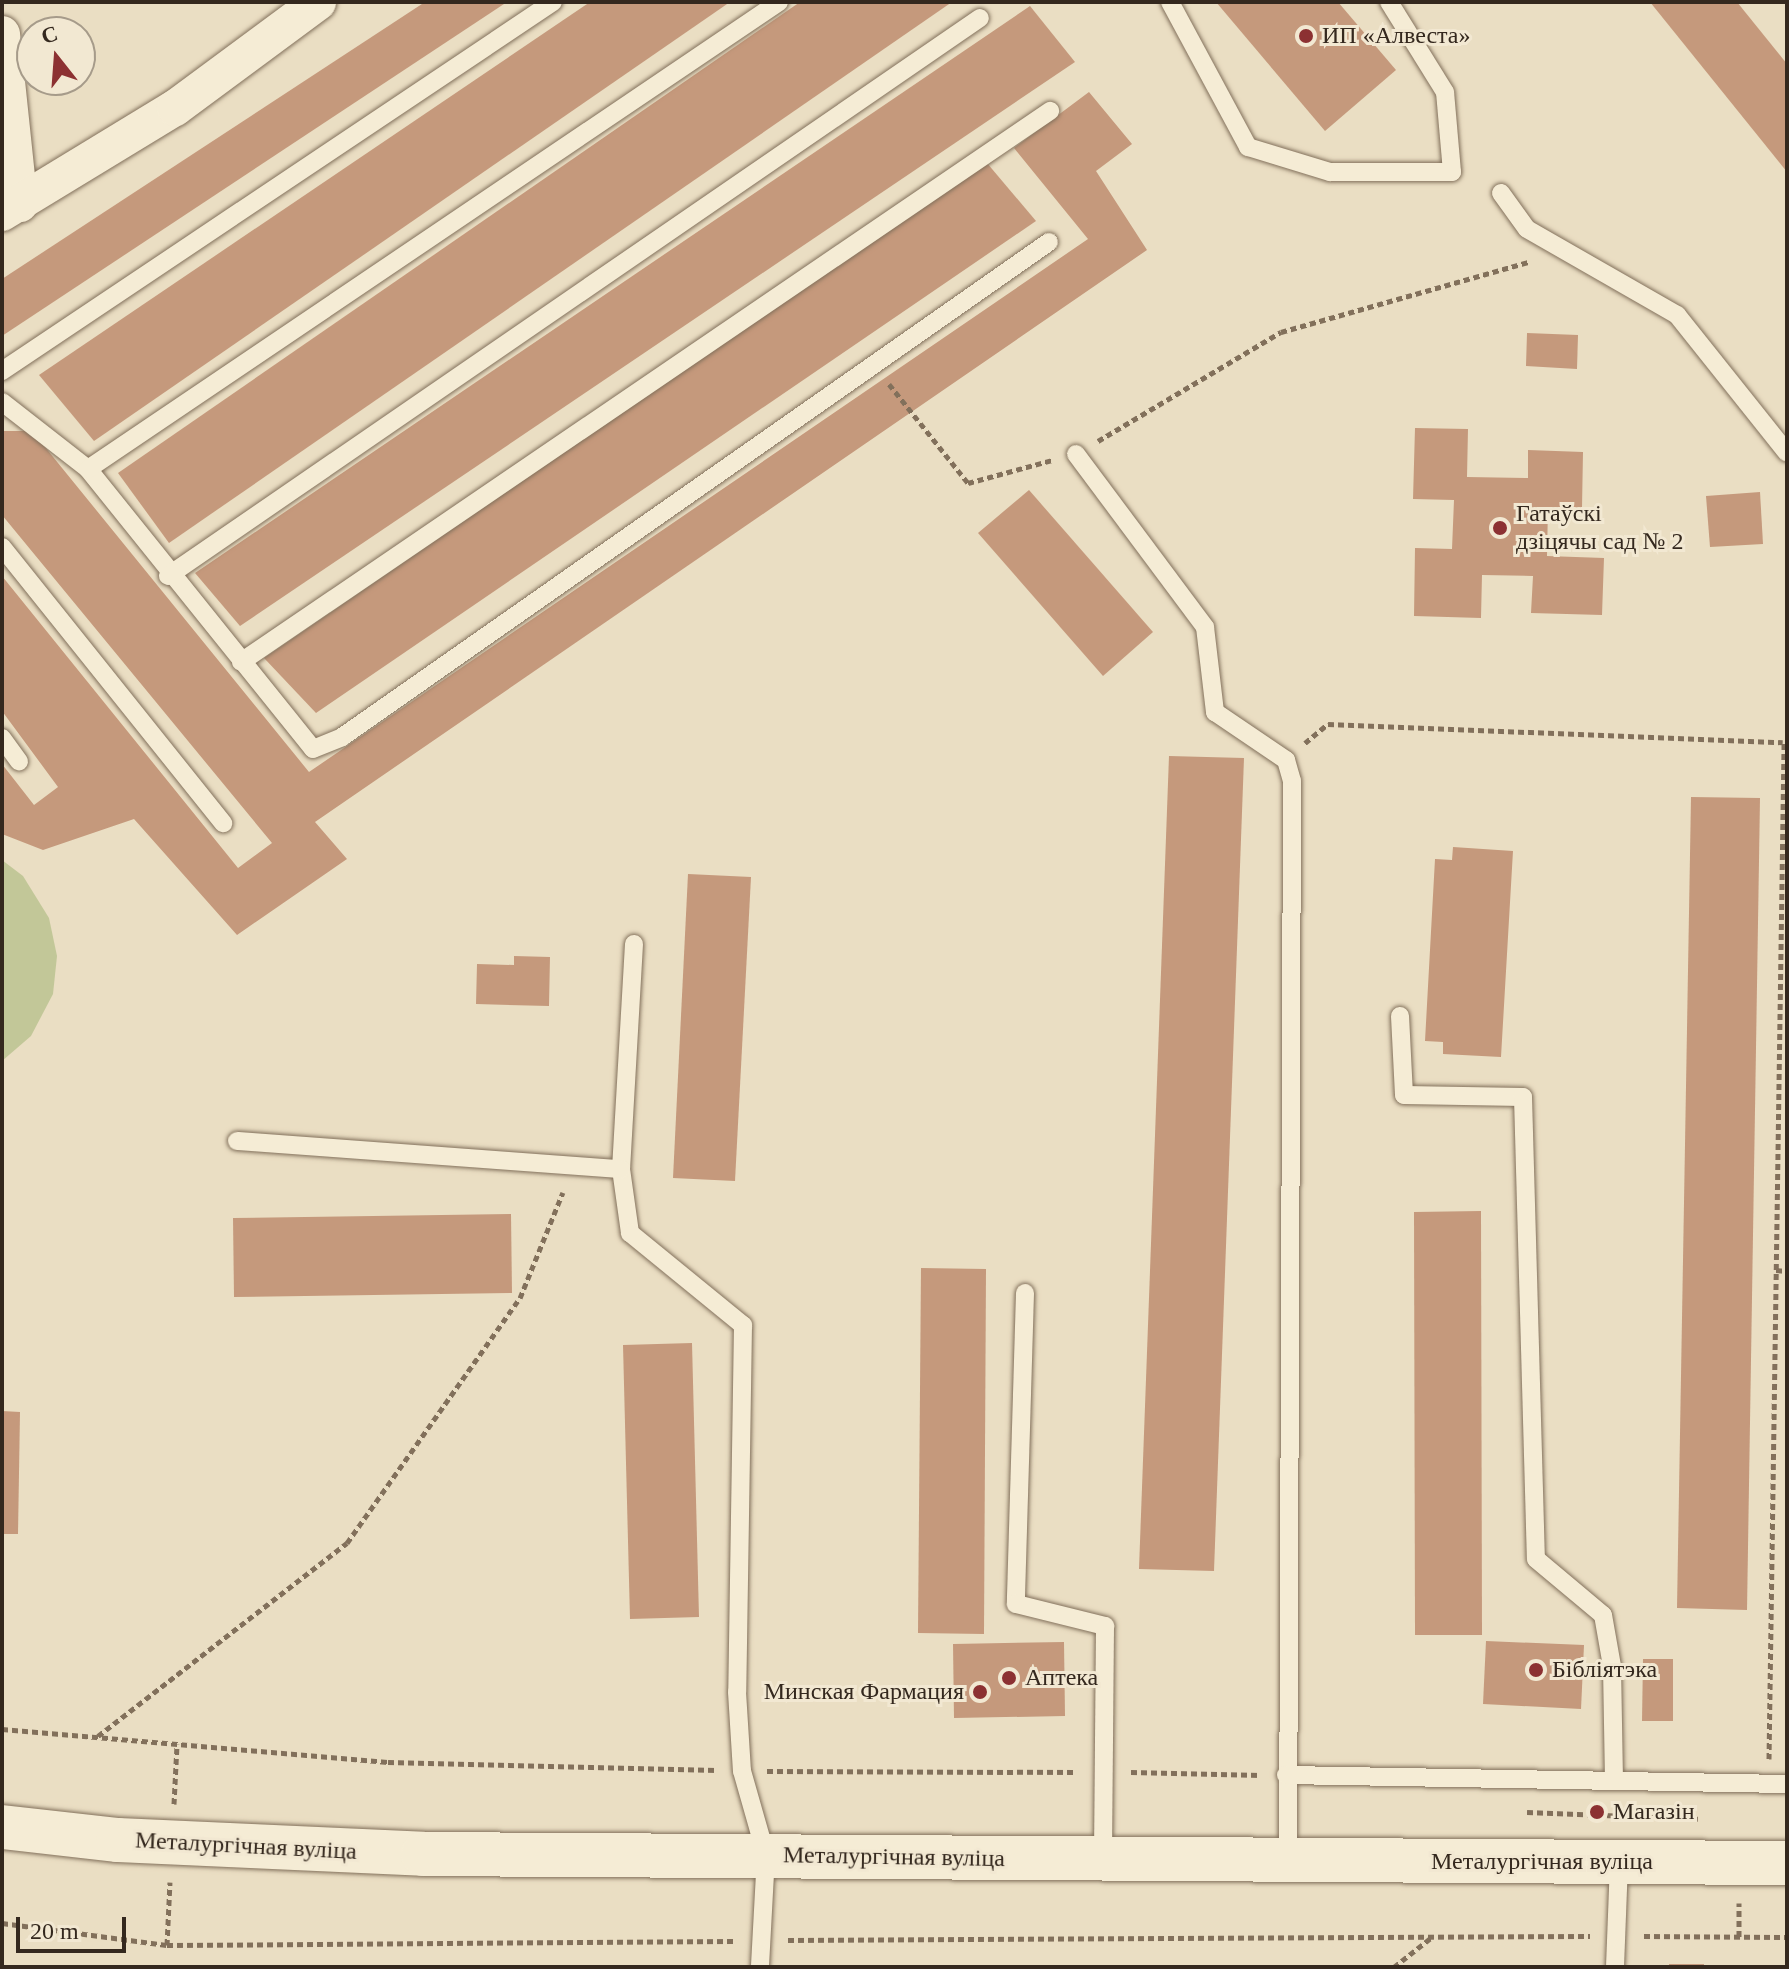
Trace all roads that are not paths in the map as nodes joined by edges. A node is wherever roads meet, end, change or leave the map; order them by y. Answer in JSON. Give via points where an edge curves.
{"nodes":[{"id":1,"x":318,"y":2,"type":"edge"},
{"id":2,"x":553,"y":2,"type":"edge"},
{"id":3,"x":779,"y":2,"type":"edge"},
{"id":4,"x":1170,"y":2,"type":"edge"},
{"id":5,"x":1389,"y":2,"type":"edge"},
{"id":6,"x":980,"y":18,"type":"dead end"},
{"id":7,"x":2,"y":34,"type":"edge"},
{"id":8,"x":1050,"y":111,"type":"dead end"},
{"id":9,"x":1501,"y":193,"type":"dead end"},
{"id":10,"x":11,"y":209,"type":"edge"},
{"id":11,"x":1049,"y":242,"type":"dead end"},
{"id":12,"x":2,"y":371,"type":"edge"},
{"id":13,"x":2,"y":402,"type":"edge"},
{"id":14,"x":1787,"y":453,"type":"edge"},
{"id":15,"x":1076,"y":454,"type":"road end"},
{"id":16,"x":88,"y":469,"type":"junction"},
{"id":17,"x":2,"y":547,"type":"edge"},
{"id":18,"x":168,"y":576,"type":"junction"},
{"id":19,"x":241,"y":662,"type":"junction"},
{"id":20,"x":2,"y":738,"type":"edge"},
{"id":21,"x":19,"y":761,"type":"dead end"},
{"id":22,"x":223,"y":823,"type":"dead end"},
{"id":23,"x":634,"y":944,"type":"dead end"},
{"id":24,"x":1400,"y":1016,"type":"dead end"},
{"id":25,"x":237,"y":1141,"type":"dead end"},
{"id":26,"x":621,"y":1169,"type":"junction"},
{"id":27,"x":1025,"y":1293,"type":"dead end"},
{"id":28,"x":1286,"y":1775,"type":"junction"},
{"id":29,"x":1614,"y":1778,"type":"junction"},
{"id":30,"x":1787,"y":1784,"type":"edge"},
{"id":31,"x":2,"y":1827,"type":"edge"},
{"id":32,"x":766,"y":1855,"type":"junction"},
{"id":33,"x":1103,"y":1861,"type":"junction"},
{"id":34,"x":1288,"y":1861,"type":"junction"},
{"id":35,"x":1787,"y":1863,"type":"edge"},
{"id":36,"x":1619,"y":1864,"type":"junction"},
{"id":37,"x":760,"y":1967,"type":"edge"},
{"id":38,"x":1615,"y":1967,"type":"edge"}],
"edges":[{"from":1,"to":10,"type":"street","via":[[175,108]]},
{"from":2,"to":12,"type":"lane"},
{"from":3,"to":16,"type":"lane"},
{"from":4,"to":5,"type":"lane","via":[[1248,147],[1330,172],[1452,172],[1445,92]]},
{"from":6,"to":18,"type":"lane"},
{"from":7,"to":10,"type":"street"},
{"from":8,"to":19,"type":"lane"},
{"from":9,"to":14,"type":"lane","via":[[1527,229],[1677,315]]},
{"from":11,"to":19,"type":"lane","via":[[342,737],[313,749]]},
{"from":13,"to":16,"type":"lane"},
{"from":15,"to":28,"type":"lane","via":[[1205,627],[1215,712],[1286,760],[1295,902]]},
{"from":16,"to":18,"type":"lane"},
{"from":17,"to":22,"type":"lane"},
{"from":18,"to":19,"type":"lane"},
{"from":20,"to":21,"type":"lane"},
{"from":23,"to":26,"type":"lane"},
{"from":24,"to":29,"type":"lane","via":[[1404,1095],[1523,1097],[1536,1559],[1603,1615],[1612,1666]]},
{"from":25,"to":26,"type":"lane"},
{"from":26,"to":32,"type":"lane","via":[[630,1233],[743,1325],[742,1771]]},
{"from":27,"to":33,"type":"lane","via":[[1016,1604],[1105,1626]]},
{"from":28,"to":29,"type":"lane"},
{"from":28,"to":34,"type":"lane"},
{"from":29,"to":30,"type":"lane"},
{"from":31,"to":32,"type":"street","name":"Металургічная вуліца","via":[[118,1840],[423,1854]]},
{"from":32,"to":33,"type":"street","name":"Металургічная вуліца"},
{"from":32,"to":37,"type":"lane"},
{"from":33,"to":34,"type":"street","name":"Металургічная вуліца"},
{"from":34,"to":36,"type":"street","name":"Металургічная вуліца"},
{"from":35,"to":36,"type":"street","name":"Металургічная вуліца"},
{"from":36,"to":38,"type":"lane"}]}
